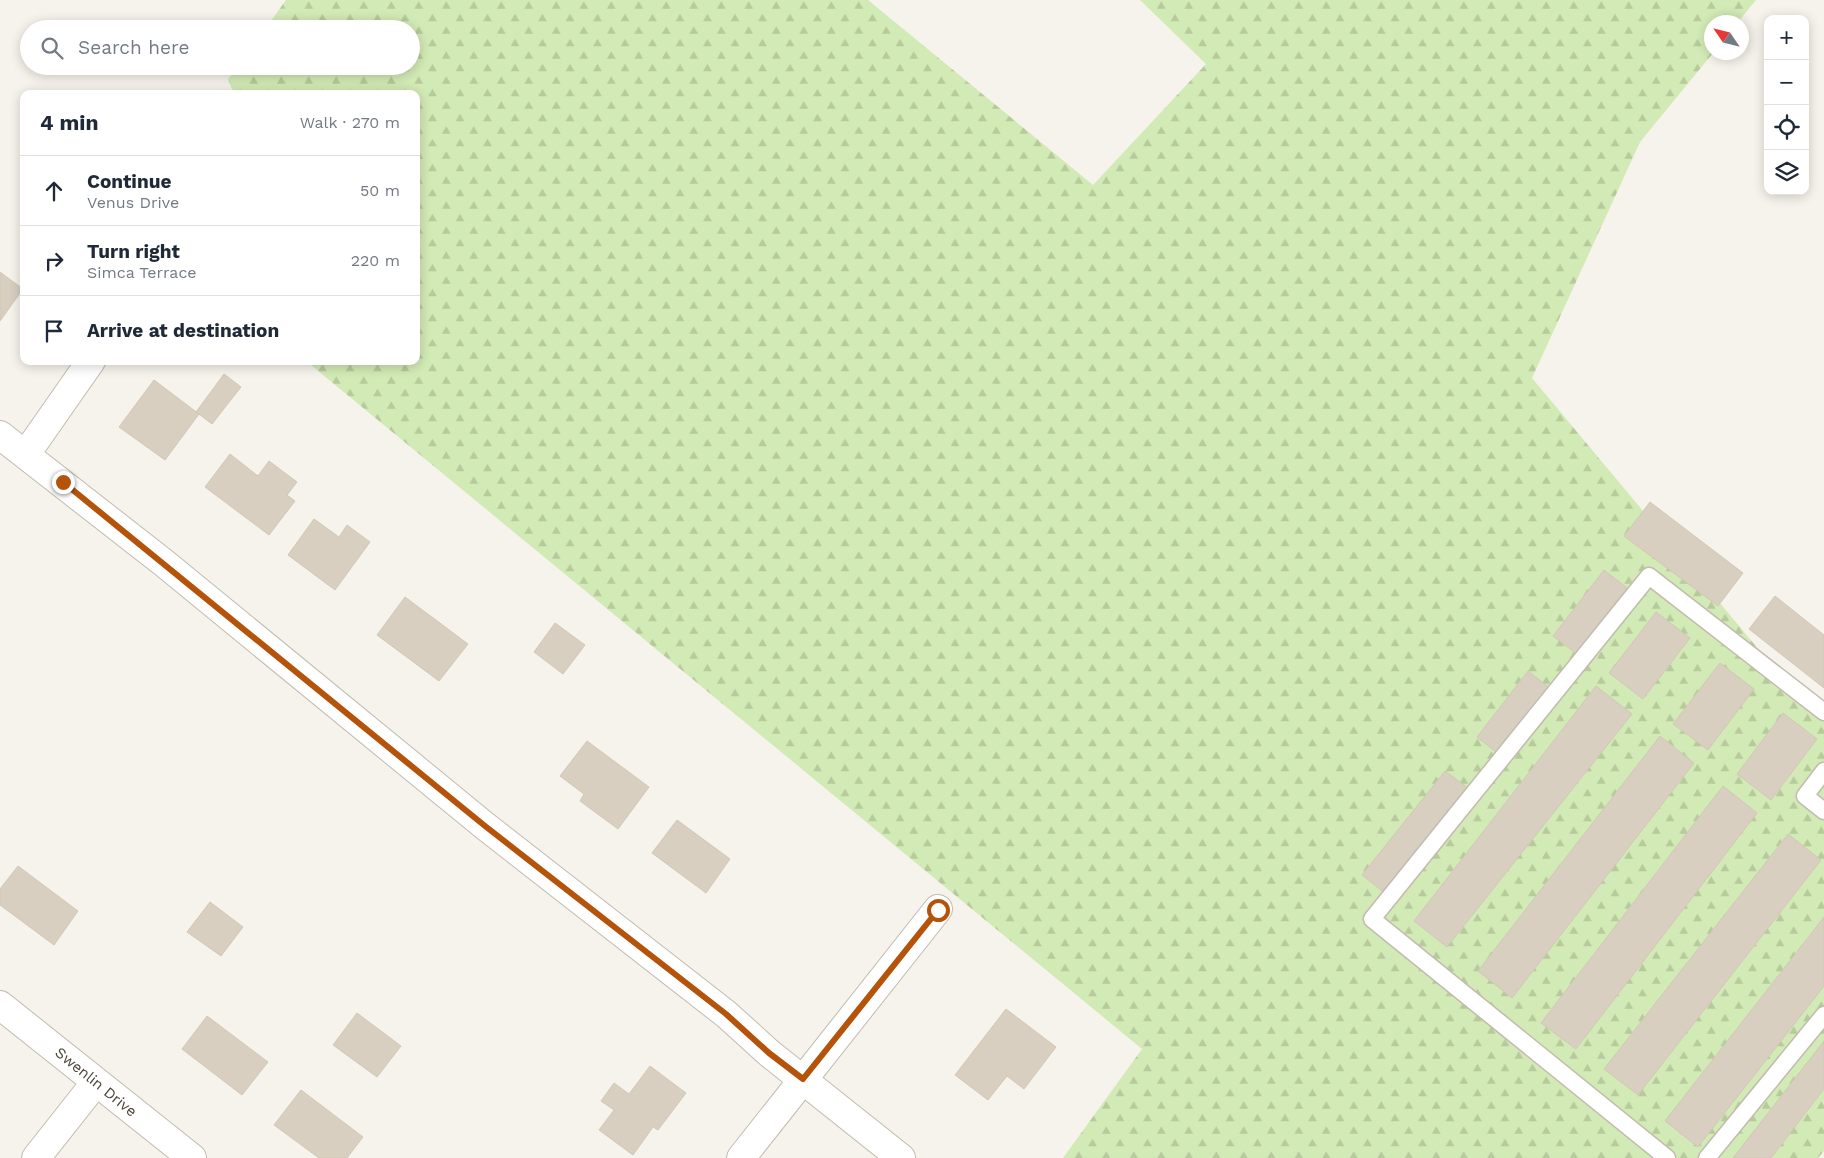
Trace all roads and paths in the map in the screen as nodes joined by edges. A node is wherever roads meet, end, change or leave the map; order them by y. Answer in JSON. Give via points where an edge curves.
{"nodes":[{"id":1,"x":88,"y":365,"type":"edge"},
{"id":2,"x":0,"y":434,"type":"edge"},
{"id":3,"x":26,"y":454,"type":"junction"},
{"id":4,"x":1824,"y":712,"type":"edge"},
{"id":5,"x":1824,"y":772,"type":"edge"},
{"id":6,"x":1824,"y":811,"type":"edge"},
{"id":7,"x":938,"y":910,"type":"dead end"},
{"id":8,"x":0,"y":1005,"type":"edge"},
{"id":9,"x":1824,"y":1015,"type":"edge"},
{"id":10,"x":803,"y":1079,"type":"junction"},
{"id":11,"x":96,"y":1082,"type":"junction"},
{"id":12,"x":36,"y":1158,"type":"edge"},
{"id":13,"x":192,"y":1158,"type":"edge"},
{"id":14,"x":741,"y":1158,"type":"edge"},
{"id":15,"x":901,"y":1158,"type":"edge"},
{"id":16,"x":1667,"y":1158,"type":"edge"},
{"id":17,"x":1707,"y":1158,"type":"edge"}],
"edges":[{"from":1,"to":3,"type":"street"},
{"from":2,"to":3,"type":"street"},
{"from":3,"to":10,"type":"street"},
{"from":4,"to":16,"type":"lane","via":[[1649,576],[1372,919]]},
{"from":5,"to":6,"type":"lane","via":[[1805,796]]},
{"from":7,"to":10,"type":"street"},
{"from":8,"to":11,"type":"street","name":"Swenlin Drive"},
{"from":9,"to":17,"type":"lane"},
{"from":10,"to":14,"type":"street"},
{"from":10,"to":15,"type":"street"},
{"from":11,"to":12,"type":"street"},
{"from":11,"to":13,"type":"street","name":"Swenlin Drive"}]}
